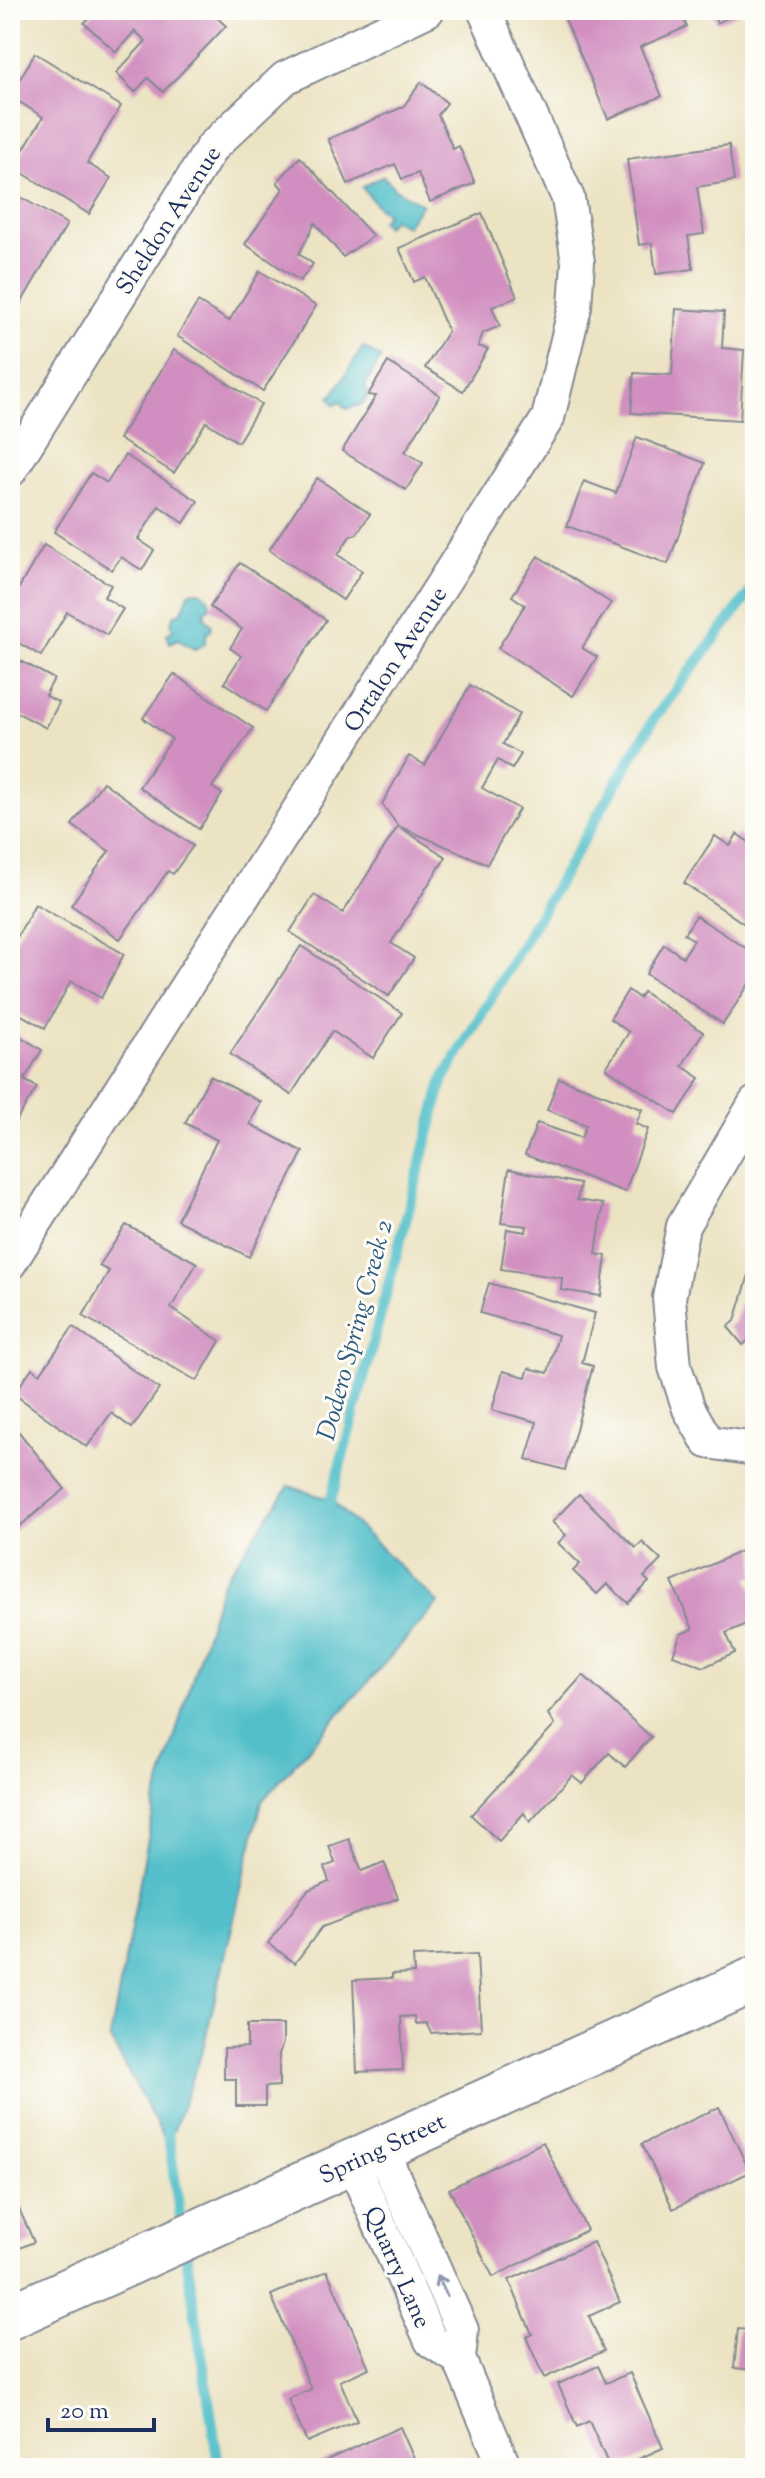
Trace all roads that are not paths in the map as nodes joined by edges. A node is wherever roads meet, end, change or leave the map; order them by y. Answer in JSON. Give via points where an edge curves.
{"nodes":[{"id":1,"x":428,"y":10,"type":"edge"},
{"id":2,"x":484,"y":10,"type":"edge"},
{"id":3,"x":10,"y":471,"type":"edge"},
{"id":4,"x":755,"y":1103,"type":"edge"},
{"id":5,"x":10,"y":1263,"type":"edge"},
{"id":6,"x":755,"y":1449,"type":"edge"},
{"id":7,"x":755,"y":1979,"type":"edge"},
{"id":8,"x":366,"y":2155,"type":"junction"},
{"id":9,"x":10,"y":2317,"type":"edge"},
{"id":10,"x":505,"y":2468,"type":"edge"}],
"edges":[{"from":1,"to":3,"type":"street","name":"Sheldon Avenue","via":[[285,78],[212,147]]},
{"from":2,"to":5,"type":"street","name":"Ortalon Avenue","via":[[568,198],[578,262],[575,307],[548,418]]},
{"from":4,"to":6,"type":"street","via":[[683,1226],[669,1298],[675,1367],[689,1409],[708,1442]]},
{"from":7,"to":8,"type":"street","name":"Spring Street"},
{"from":8,"to":9,"type":"street","name":"Spring Street"},
{"from":8,"to":10,"type":"street","name":"Quarry Lane","via":[[462,2330],[459,2359]]}]}
